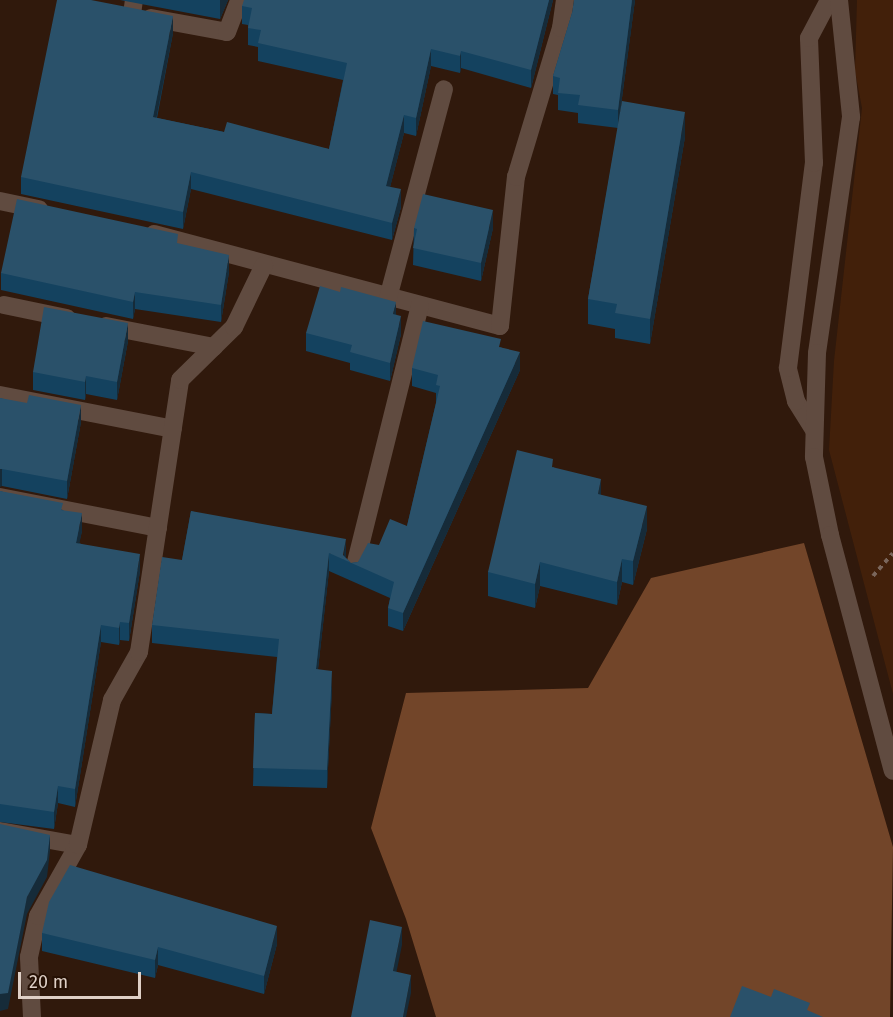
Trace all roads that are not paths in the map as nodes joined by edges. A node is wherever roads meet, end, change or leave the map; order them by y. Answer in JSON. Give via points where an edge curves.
{"nodes":[{"id":1,"x":239,"y":0,"type":"edge"},
{"id":2,"x":565,"y":0,"type":"edge"},
{"id":3,"x":830,"y":0,"type":"edge"},
{"id":4,"x":839,"y":0,"type":"edge"},
{"id":5,"x":133,"y":7,"type":"edge"},
{"id":6,"x":110,"y":10,"type":"edge"},
{"id":7,"x":444,"y":89,"type":"dead end"},
{"id":8,"x":0,"y":201,"type":"edge"},
{"id":9,"x":56,"y":212,"type":"edge"},
{"id":10,"x":133,"y":229,"type":"edge"},
{"id":11,"x":264,"y":265,"type":"junction"},
{"id":12,"x":388,"y":298,"type":"junction"},
{"id":13,"x":4,"y":305,"type":"dead end"},
{"id":14,"x":420,"y":306,"type":"junction"},
{"id":15,"x":214,"y":347,"type":"junction"},
{"id":16,"x":0,"y":395,"type":"edge"},
{"id":17,"x":173,"y":429,"type":"junction"},
{"id":18,"x":814,"y":430,"type":"junction"},
{"id":19,"x":0,"y":497,"type":"edge"},
{"id":20,"x":158,"y":528,"type":"junction"},
{"id":21,"x":354,"y":570,"type":"edge"},
{"id":22,"x":893,"y":771,"type":"edge"},
{"id":23,"x":0,"y":831,"type":"edge"},
{"id":24,"x":78,"y":845,"type":"junction"},
{"id":25,"x":32,"y":1017,"type":"edge"}],
"edges":[{"from":1,"to":5,"type":"street","via":[[227,32]]},
{"from":2,"to":14,"type":"street","via":[[561,28],[516,177],[500,326]]},
{"from":3,"to":18,"type":"street","via":[[809,38],[814,163],[788,368],[796,401]]},
{"from":4,"to":18,"type":"street","via":[[851,117],[817,353]]},
{"from":5,"to":6,"type":"street"},
{"from":7,"to":12,"type":"street"},
{"from":8,"to":9,"type":"street"},
{"from":10,"to":11,"type":"street","via":[[224,250]]},
{"from":11,"to":12,"type":"street"},
{"from":11,"to":15,"type":"street","via":[[234,327]]},
{"from":12,"to":14,"type":"street"},
{"from":13,"to":15,"type":"street"},
{"from":14,"to":21,"type":"street"},
{"from":15,"to":17,"type":"street","via":[[180,380]]},
{"from":16,"to":17,"type":"street"},
{"from":17,"to":20,"type":"street"},
{"from":18,"to":22,"type":"street","via":[[814,457],[830,535]]},
{"from":19,"to":20,"type":"street"},
{"from":20,"to":24,"type":"street","via":[[139,652],[112,700]]},
{"from":23,"to":24,"type":"street"},
{"from":24,"to":25,"type":"street","via":[[38,916],[29,957]]}]}
